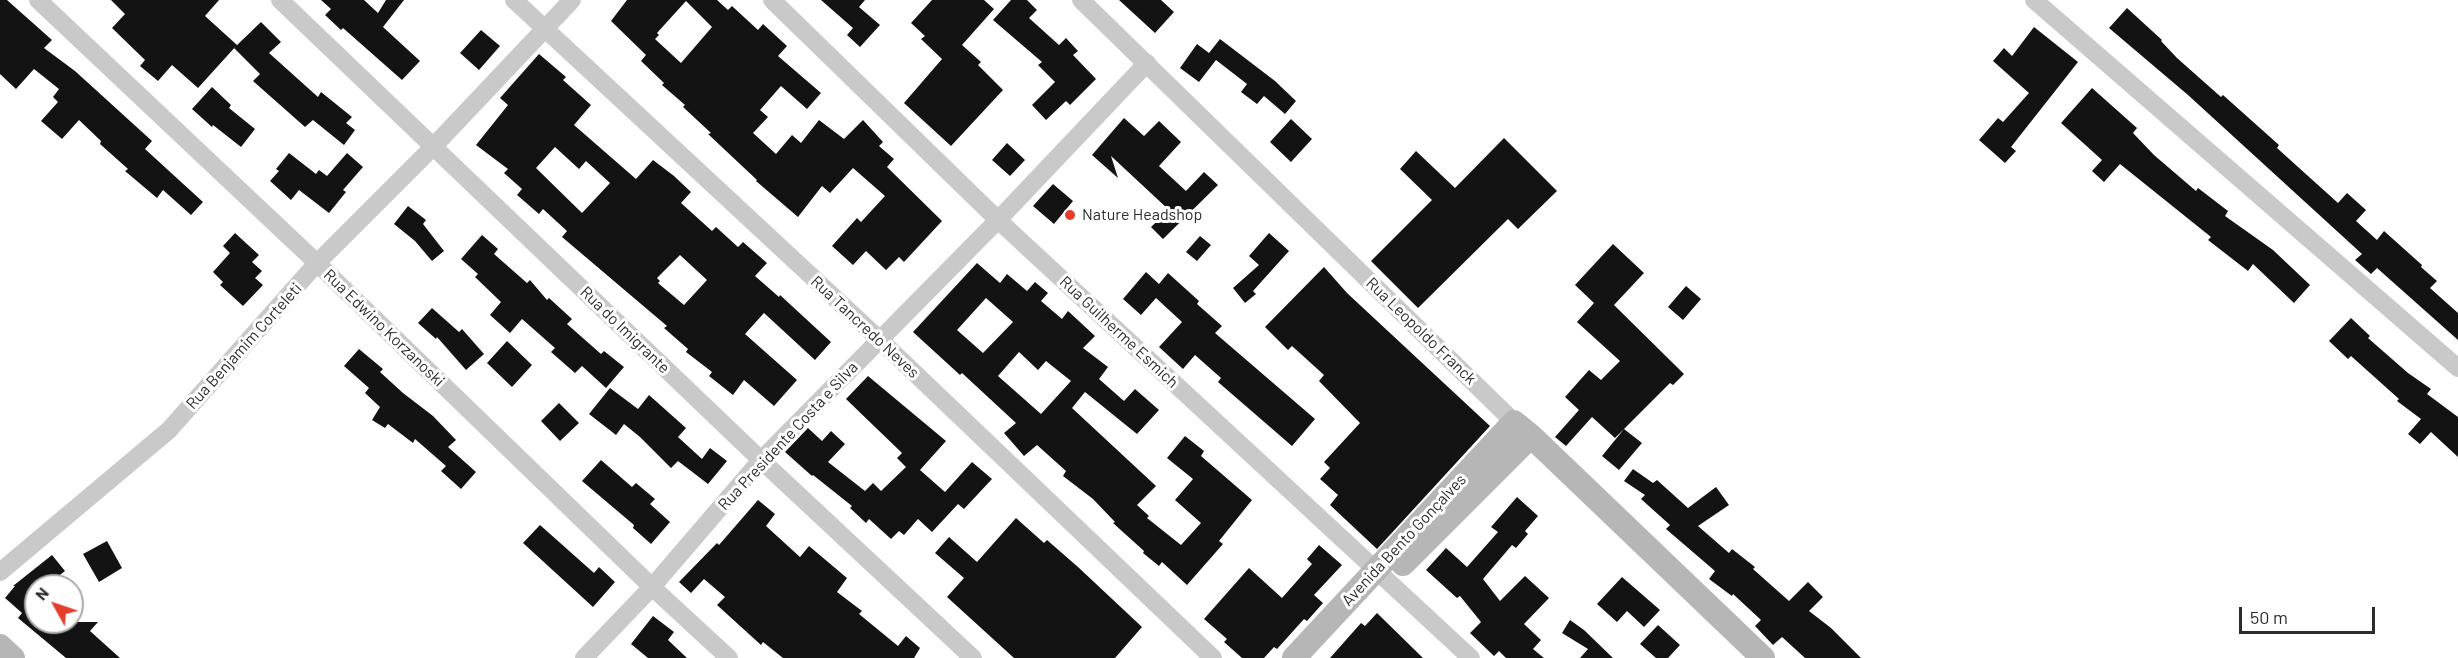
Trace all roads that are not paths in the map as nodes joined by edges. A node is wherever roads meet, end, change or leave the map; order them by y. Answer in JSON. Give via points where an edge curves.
{"nodes":[{"id":1,"x":38,"y":0,"type":"edge"},
{"id":2,"x":280,"y":0,"type":"edge"},
{"id":3,"x":514,"y":0,"type":"edge"},
{"id":4,"x":572,"y":0,"type":"edge"},
{"id":5,"x":772,"y":0,"type":"edge"},
{"id":6,"x":1081,"y":0,"type":"edge"},
{"id":7,"x":2034,"y":0,"type":"edge"},
{"id":8,"x":543,"y":28,"type":"junction"},
{"id":9,"x":1147,"y":63,"type":"junction"},
{"id":10,"x":434,"y":147,"type":"junction"},
{"id":11,"x":998,"y":220,"type":"junction"},
{"id":12,"x":317,"y":263,"type":"junction"},
{"id":13,"x":879,"y":339,"type":"junction"},
{"id":14,"x":2458,"y":368,"type":"edge"},
{"id":15,"x":1523,"y":429,"type":"junction"},
{"id":16,"x":761,"y":460,"type":"junction"},
{"id":17,"x":0,"y":572,"type":"edge"},
{"id":18,"x":1382,"y":575,"type":"junction"},
{"id":19,"x":652,"y":587,"type":"junction"},
{"id":20,"x":0,"y":646,"type":"edge"},
{"id":21,"x":13,"y":658,"type":"edge"},
{"id":22,"x":585,"y":658,"type":"edge"},
{"id":23,"x":729,"y":658,"type":"edge"},
{"id":24,"x":973,"y":658,"type":"edge"},
{"id":25,"x":1213,"y":658,"type":"edge"},
{"id":26,"x":1294,"y":658,"type":"edge"},
{"id":27,"x":1315,"y":658,"type":"edge"},
{"id":28,"x":1471,"y":658,"type":"edge"},
{"id":29,"x":1763,"y":658,"type":"edge"}],
"edges":[{"from":1,"to":12,"type":"street","name":"Rua Edwino Korzanoski"},
{"from":2,"to":10,"type":"street","name":"Rua do Imigrante"},
{"from":3,"to":8,"type":"street","name":"Rua Tancredo Neves"},
{"from":4,"to":8,"type":"street","name":"Rua Benjamim Corteleti"},
{"from":5,"to":11,"type":"street","name":"Rua Guilherme Esmich"},
{"from":6,"to":9,"type":"street","name":"Rua Leopoldo Franck"},
{"from":7,"to":14,"type":"street"},
{"from":8,"to":10,"type":"street","name":"Rua Benjamim Corteleti"},
{"from":8,"to":13,"type":"street","name":"Rua Tancredo Neves"},
{"from":9,"to":11,"type":"street","name":"Rua Presidente Costa e Silva"},
{"from":9,"to":15,"type":"street","name":"Rua Leopoldo Franck"},
{"from":10,"to":12,"type":"street","name":"Rua Benjamim Corteleti"},
{"from":10,"to":16,"type":"street","name":"Rua do Imigrante"},
{"from":11,"to":13,"type":"street","name":"Rua Presidente Costa e Silva"},
{"from":11,"to":18,"type":"street","name":"Rua Guilherme Esmich"},
{"from":12,"to":17,"type":"street","name":"Rua Benjamim Corteleti","via":[[170,430]]},
{"from":12,"to":19,"type":"street","name":"Rua Edwino Korzanoski"},
{"from":13,"to":16,"type":"street","name":"Rua Presidente Costa e Silva"},
{"from":13,"to":25,"type":"street","name":"Rua Tancredo Neves"},
{"from":15,"to":18,"type":"main road","name":"Avenida Bento Gonçalves"},
{"from":15,"to":29,"type":"main road","name":"Rua Leopoldo Franck"},
{"from":16,"to":19,"type":"street","name":"Rua Presidente Costa e Silva"},
{"from":16,"to":24,"type":"street","name":"Rua do Imigrante"},
{"from":18,"to":26,"type":"main road","name":"Avenida Bento Gonçalves"},
{"from":18,"to":27,"type":"main road","name":"Avenida Bento Gonçalves"},
{"from":18,"to":28,"type":"street","name":"Rua Guilherme Esmich"},
{"from":19,"to":22,"type":"street","name":"Rua Presidente Costa e Silva"},
{"from":19,"to":23,"type":"street","name":"Rua Edwino Korzanoski"},
{"from":20,"to":21,"type":"main road"}]}
